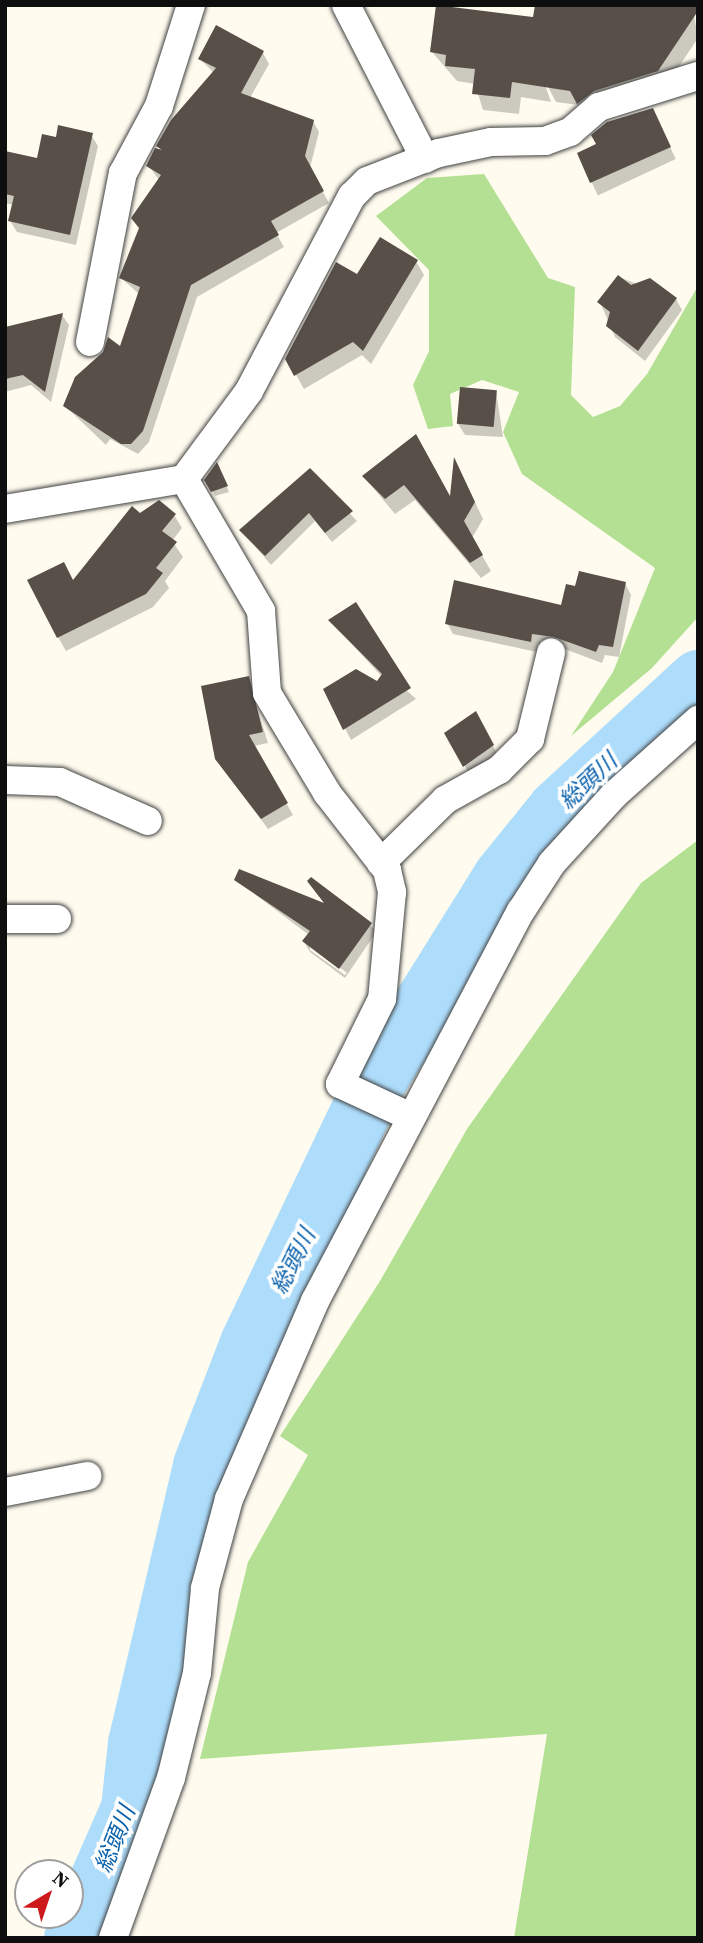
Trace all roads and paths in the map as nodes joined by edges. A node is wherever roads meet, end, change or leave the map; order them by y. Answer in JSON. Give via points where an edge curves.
{"nodes":[{"id":1,"x":191,"y":5,"type":"edge"},
{"id":2,"x":346,"y":5,"type":"edge"},
{"id":3,"x":698,"y":76,"type":"edge"},
{"id":4,"x":425,"y":159,"type":"junction"},
{"id":5,"x":90,"y":342,"type":"dead end"},
{"id":6,"x":184,"y":479,"type":"junction"},
{"id":7,"x":5,"y":509,"type":"edge"},
{"id":8,"x":551,"y":653,"type":"dead end"},
{"id":9,"x":698,"y":720,"type":"edge"},
{"id":10,"x":5,"y":780,"type":"edge"},
{"id":11,"x":148,"y":821,"type":"dead end"},
{"id":12,"x":381,"y":863,"type":"junction"},
{"id":13,"x":5,"y":919,"type":"edge"},
{"id":14,"x":57,"y":919,"type":"dead end"},
{"id":15,"x":411,"y":1116,"type":"junction"},
{"id":16,"x":87,"y":1476,"type":"dead end"},
{"id":17,"x":5,"y":1492,"type":"edge"},
{"id":18,"x":113,"y":1938,"type":"edge"}],
"edges":[{"from":1,"to":5,"type":"street","via":[[159,106],[123,173]]},
{"from":2,"to":4,"type":"street"},
{"from":3,"to":4,"type":"street","via":[[599,107],[570,132],[545,141],[491,142]]},
{"from":4,"to":6,"type":"street","via":[[367,181],[352,196],[249,391]]},
{"from":6,"to":7,"type":"street"},
{"from":6,"to":12,"type":"street","via":[[261,611],[267,692],[327,793]]},
{"from":8,"to":12,"type":"street","via":[[530,739],[499,770],[444,800]]},
{"from":9,"to":15,"type":"street","via":[[614,795],[552,863]]},
{"from":10,"to":11,"type":"street","via":[[60,782]]},
{"from":12,"to":15,"type":"street","via":[[392,892],[382,999],[340,1084]]},
{"from":13,"to":14,"type":"street"},
{"from":15,"to":18,"type":"street","via":[[315,1301],[229,1499],[205,1588],[197,1673],[172,1778]]},
{"from":16,"to":17,"type":"street"}]}
